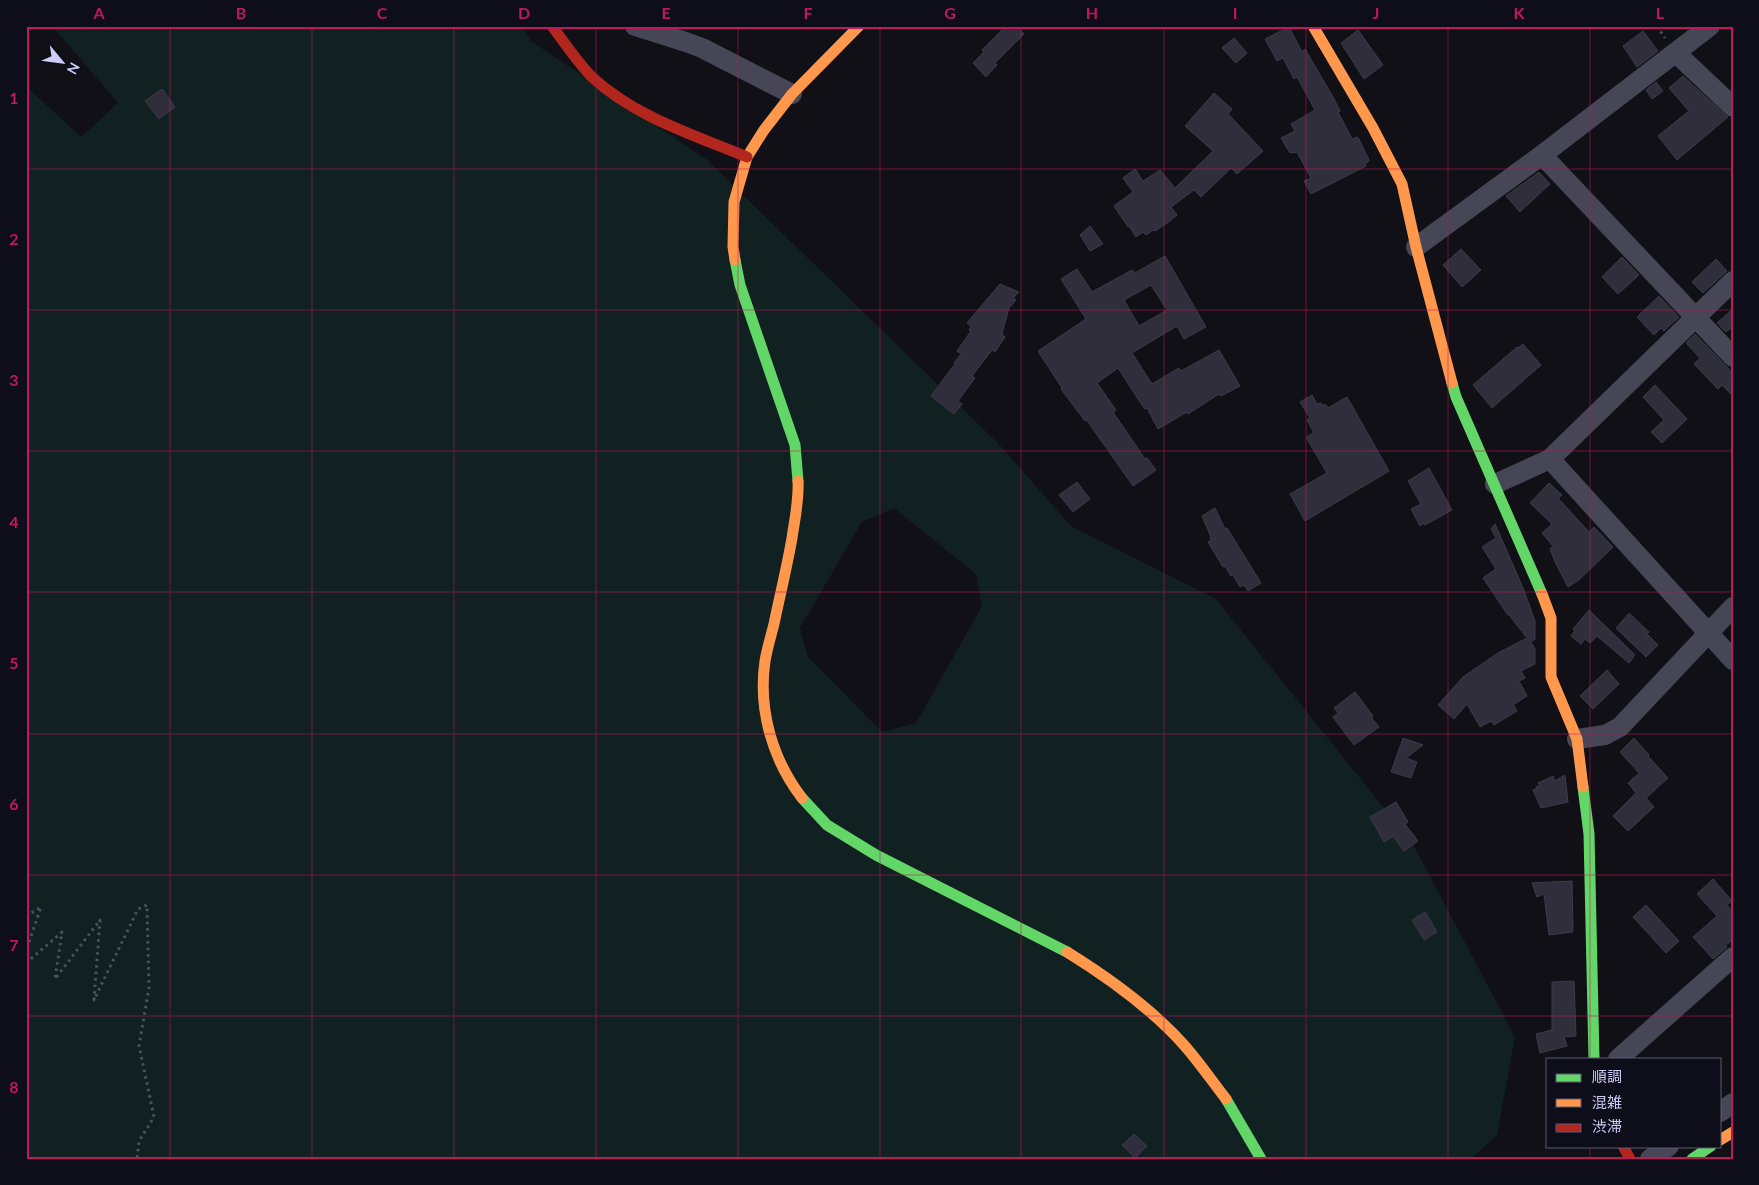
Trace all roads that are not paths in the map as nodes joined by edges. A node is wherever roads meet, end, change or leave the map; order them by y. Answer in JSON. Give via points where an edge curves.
{"nodes":[{"id":1,"x":552,"y":26,"type":"edge"},
{"id":2,"x":635,"y":26,"type":"edge"},
{"id":3,"x":859,"y":26,"type":"edge"},
{"id":4,"x":1313,"y":26,"type":"edge"},
{"id":5,"x":1710,"y":26,"type":"edge"},
{"id":6,"x":1676,"y":53,"type":"junction"},
{"id":7,"x":792,"y":94,"type":"junction"},
{"id":8,"x":1733,"y":107,"type":"edge"},
{"id":9,"x":1542,"y":155,"type":"junction"},
{"id":10,"x":747,"y":157,"type":"junction"},
{"id":11,"x":1416,"y":247,"type":"junction"},
{"id":12,"x":1733,"y":282,"type":"edge"},
{"id":13,"x":1695,"y":316,"type":"junction"},
{"id":14,"x":1733,"y":357,"type":"edge"},
{"id":15,"x":1550,"y":458,"type":"junction"},
{"id":16,"x":1495,"y":484,"type":"junction"},
{"id":17,"x":1733,"y":607,"type":"edge"},
{"id":18,"x":1707,"y":633,"type":"junction"},
{"id":19,"x":1733,"y":660,"type":"edge"},
{"id":20,"x":1577,"y":739,"type":"junction"},
{"id":21,"x":1733,"y":957,"type":"edge"},
{"id":22,"x":1594,"y":1058,"type":"edge"},
{"id":23,"x":1619,"y":1058,"type":"edge"},
{"id":24,"x":1733,"y":1104,"type":"edge"},
{"id":25,"x":1722,"y":1111,"type":"edge"},
{"id":26,"x":1733,"y":1132,"type":"edge"},
{"id":27,"x":1722,"y":1139,"type":"edge"},
{"id":28,"x":1665,"y":1148,"type":"edge"},
{"id":29,"x":1709,"y":1148,"type":"edge"},
{"id":30,"x":1261,"y":1159,"type":"edge"},
{"id":31,"x":1650,"y":1159,"type":"edge"},
{"id":32,"x":1692,"y":1159,"type":"edge"}],
"edges":[{"from":1,"to":10,"type":"main road","via":[[591,76],[626,104]]},
{"from":2,"to":7,"type":"street","via":[[702,48]]},
{"from":3,"to":7,"type":"main road"},
{"from":4,"to":11,"type":"main road","via":[[1402,184]]},
{"from":5,"to":6,"type":"street"},
{"from":6,"to":8,"type":"street"},
{"from":6,"to":9,"type":"street"},
{"from":7,"to":10,"type":"main road"},
{"from":9,"to":11,"type":"street"},
{"from":9,"to":13,"type":"street"},
{"from":10,"to":30,"type":"main road","via":[[734,202],[732,247],[740,285],[795,445],[799,496],[788,562],[765,661],[763,696],[768,730],[776,754],[807,805],[827,825],[876,855],[1057,946],[1143,1006],[1183,1044],[1229,1103]]},
{"from":11,"to":16,"type":"main road","via":[[1456,397]]},
{"from":12,"to":13,"type":"street"},
{"from":13,"to":14,"type":"street"},
{"from":13,"to":15,"type":"street"},
{"from":15,"to":16,"type":"street"},
{"from":15,"to":18,"type":"street"},
{"from":16,"to":20,"type":"main road","via":[[1551,618],[1551,677]]},
{"from":17,"to":18,"type":"street"},
{"from":18,"to":19,"type":"street"},
{"from":18,"to":20,"type":"street","via":[[1620,727],[1605,735]]},
{"from":20,"to":22,"type":"main road","via":[[1589,834]]},
{"from":21,"to":23,"type":"street"},
{"from":24,"to":25,"type":"street"},
{"from":26,"to":27,"type":"main road"},
{"from":28,"to":31,"type":"street"},
{"from":29,"to":32,"type":"main road"}]}
